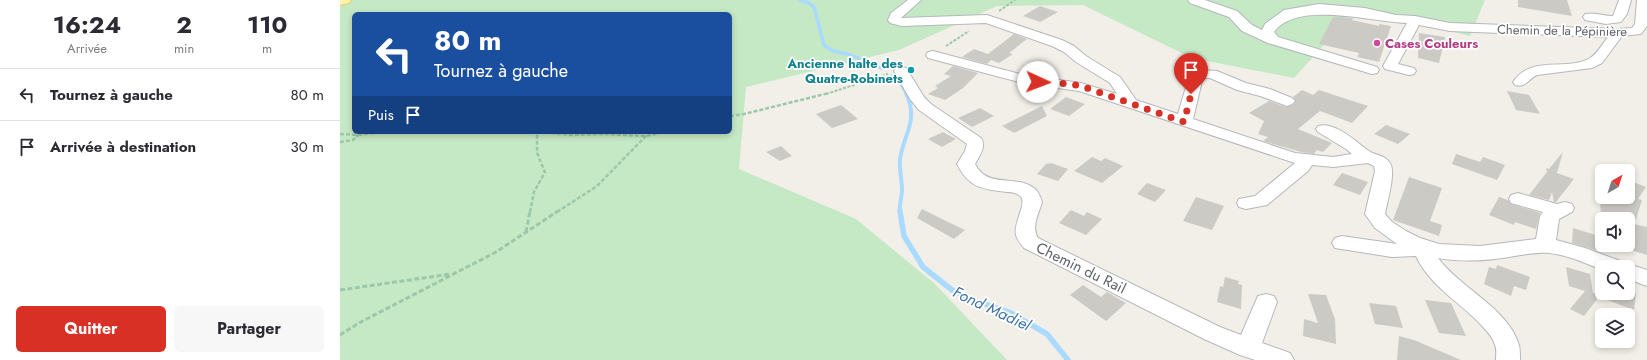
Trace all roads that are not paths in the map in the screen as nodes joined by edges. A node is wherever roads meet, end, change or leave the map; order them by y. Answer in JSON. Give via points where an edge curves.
{"nodes":[{"id":1,"x":344,"y":0,"type":"edge"},
{"id":2,"x":915,"y":0,"type":"edge"},
{"id":3,"x":1194,"y":0,"type":"edge"},
{"id":4,"x":1625,"y":0,"type":"edge"},
{"id":5,"x":1643,"y":0,"type":"edge"},
{"id":6,"x":340,"y":1,"type":"edge"},
{"id":7,"x":1589,"y":17,"type":"dead end"},
{"id":8,"x":1415,"y":20,"type":"junction"},
{"id":9,"x":1641,"y":32,"type":"edge"},
{"id":10,"x":1618,"y":33,"type":"junction"},
{"id":11,"x":1273,"y":40,"type":"junction"},
{"id":12,"x":933,"y":55,"type":"road end"},
{"id":13,"x":1372,"y":70,"type":"dead end"},
{"id":14,"x":901,"y":71,"type":"road end"},
{"id":15,"x":1409,"y":71,"type":"dead end"},
{"id":16,"x":1524,"y":78,"type":"dead end"},
{"id":17,"x":1288,"y":101,"type":"dead end"},
{"id":18,"x":1131,"y":104,"type":"junction"},
{"id":19,"x":1184,"y":122,"type":"junction"},
{"id":20,"x":1324,"y":129,"type":"dead end"},
{"id":21,"x":1365,"y":157,"type":"junction"},
{"id":22,"x":1306,"y":160,"type":"junction"},
{"id":23,"x":1518,"y":199,"type":"dead end"},
{"id":24,"x":1246,"y":203,"type":"dead end"},
{"id":25,"x":1342,"y":243,"type":"dead end"},
{"id":26,"x":1545,"y":246,"type":"junction"},
{"id":27,"x":1423,"y":248,"type":"junction"},
{"id":28,"x":1595,"y":260,"type":"edge"},
{"id":29,"x":1635,"y":274,"type":"edge"},
{"id":30,"x":1647,"y":278,"type":"edge"},
{"id":31,"x":1266,"y":302,"type":"dead end"},
{"id":32,"x":1248,"y":348,"type":"junction"},
{"id":33,"x":1282,"y":360,"type":"edge"},
{"id":34,"x":1508,"y":360,"type":"edge"}],
"edges":[{"from":1,"to":6,"type":"main road"},
{"from":2,"to":18,"type":"street","via":[[894,20],[902,22],[987,19],[1057,43],[1115,80]]},
{"from":3,"to":11,"type":"street","via":[[1233,14],[1247,28]]},
{"from":4,"to":7,"type":"street","via":[[1617,19]]},
{"from":5,"to":9,"type":"street","name":"Chemin de la Pépinière"},
{"from":8,"to":10,"type":"street","name":"Chemin de la Pépinière","via":[[1457,27]]},
{"from":8,"to":11,"type":"street","name":"Chemin de la Pépinière","via":[[1334,8],[1296,11],[1283,16],[1270,27],[1267,32]]},
{"from":8,"to":15,"type":"street","via":[[1390,66]]},
{"from":9,"to":10,"type":"street","name":"Chemin de la Pépinière"},
{"from":10,"to":16,"type":"street","via":[[1597,60],[1587,65],[1577,68],[1555,68],[1524,62]]},
{"from":11,"to":13,"type":"street"},
{"from":12,"to":18,"type":"street","via":[[1023,79],[1081,86]]},
{"from":14,"to":32,"type":"street","name":"Chemin du Rail","via":[[925,107],[975,142],[974,152],[966,164],[973,178],[990,185],[1016,186],[1029,192],[1033,202],[1024,233],[1031,243],[1212,333]]},
{"from":17,"to":19,"type":"street","via":[[1266,92],[1242,87],[1212,74],[1201,74],[1195,80]]},
{"from":18,"to":19,"type":"street"},
{"from":19,"to":22,"type":"street","via":[[1281,155]]},
{"from":20,"to":21,"type":"street","via":[[1352,145]]},
{"from":21,"to":22,"type":"street","via":[[1333,162]]},
{"from":21,"to":27,"type":"street","via":[[1384,166],[1375,214],[1377,219],[1392,232]]},
{"from":22,"to":24,"type":"street","via":[[1302,167],[1260,200]]},
{"from":23,"to":26,"type":"street","via":[[1562,210],[1550,216]]},
{"from":25,"to":27,"type":"street","via":[[1401,250]]},
{"from":26,"to":27,"type":"street","via":[[1459,253]]},
{"from":26,"to":28,"type":"street"},
{"from":27,"to":34,"type":"street","via":[[1429,262],[1499,329],[1506,343]]},
{"from":29,"to":30,"type":"street"},
{"from":31,"to":32,"type":"street"},
{"from":32,"to":33,"type":"street","name":"Chemin du Rail"}]}
